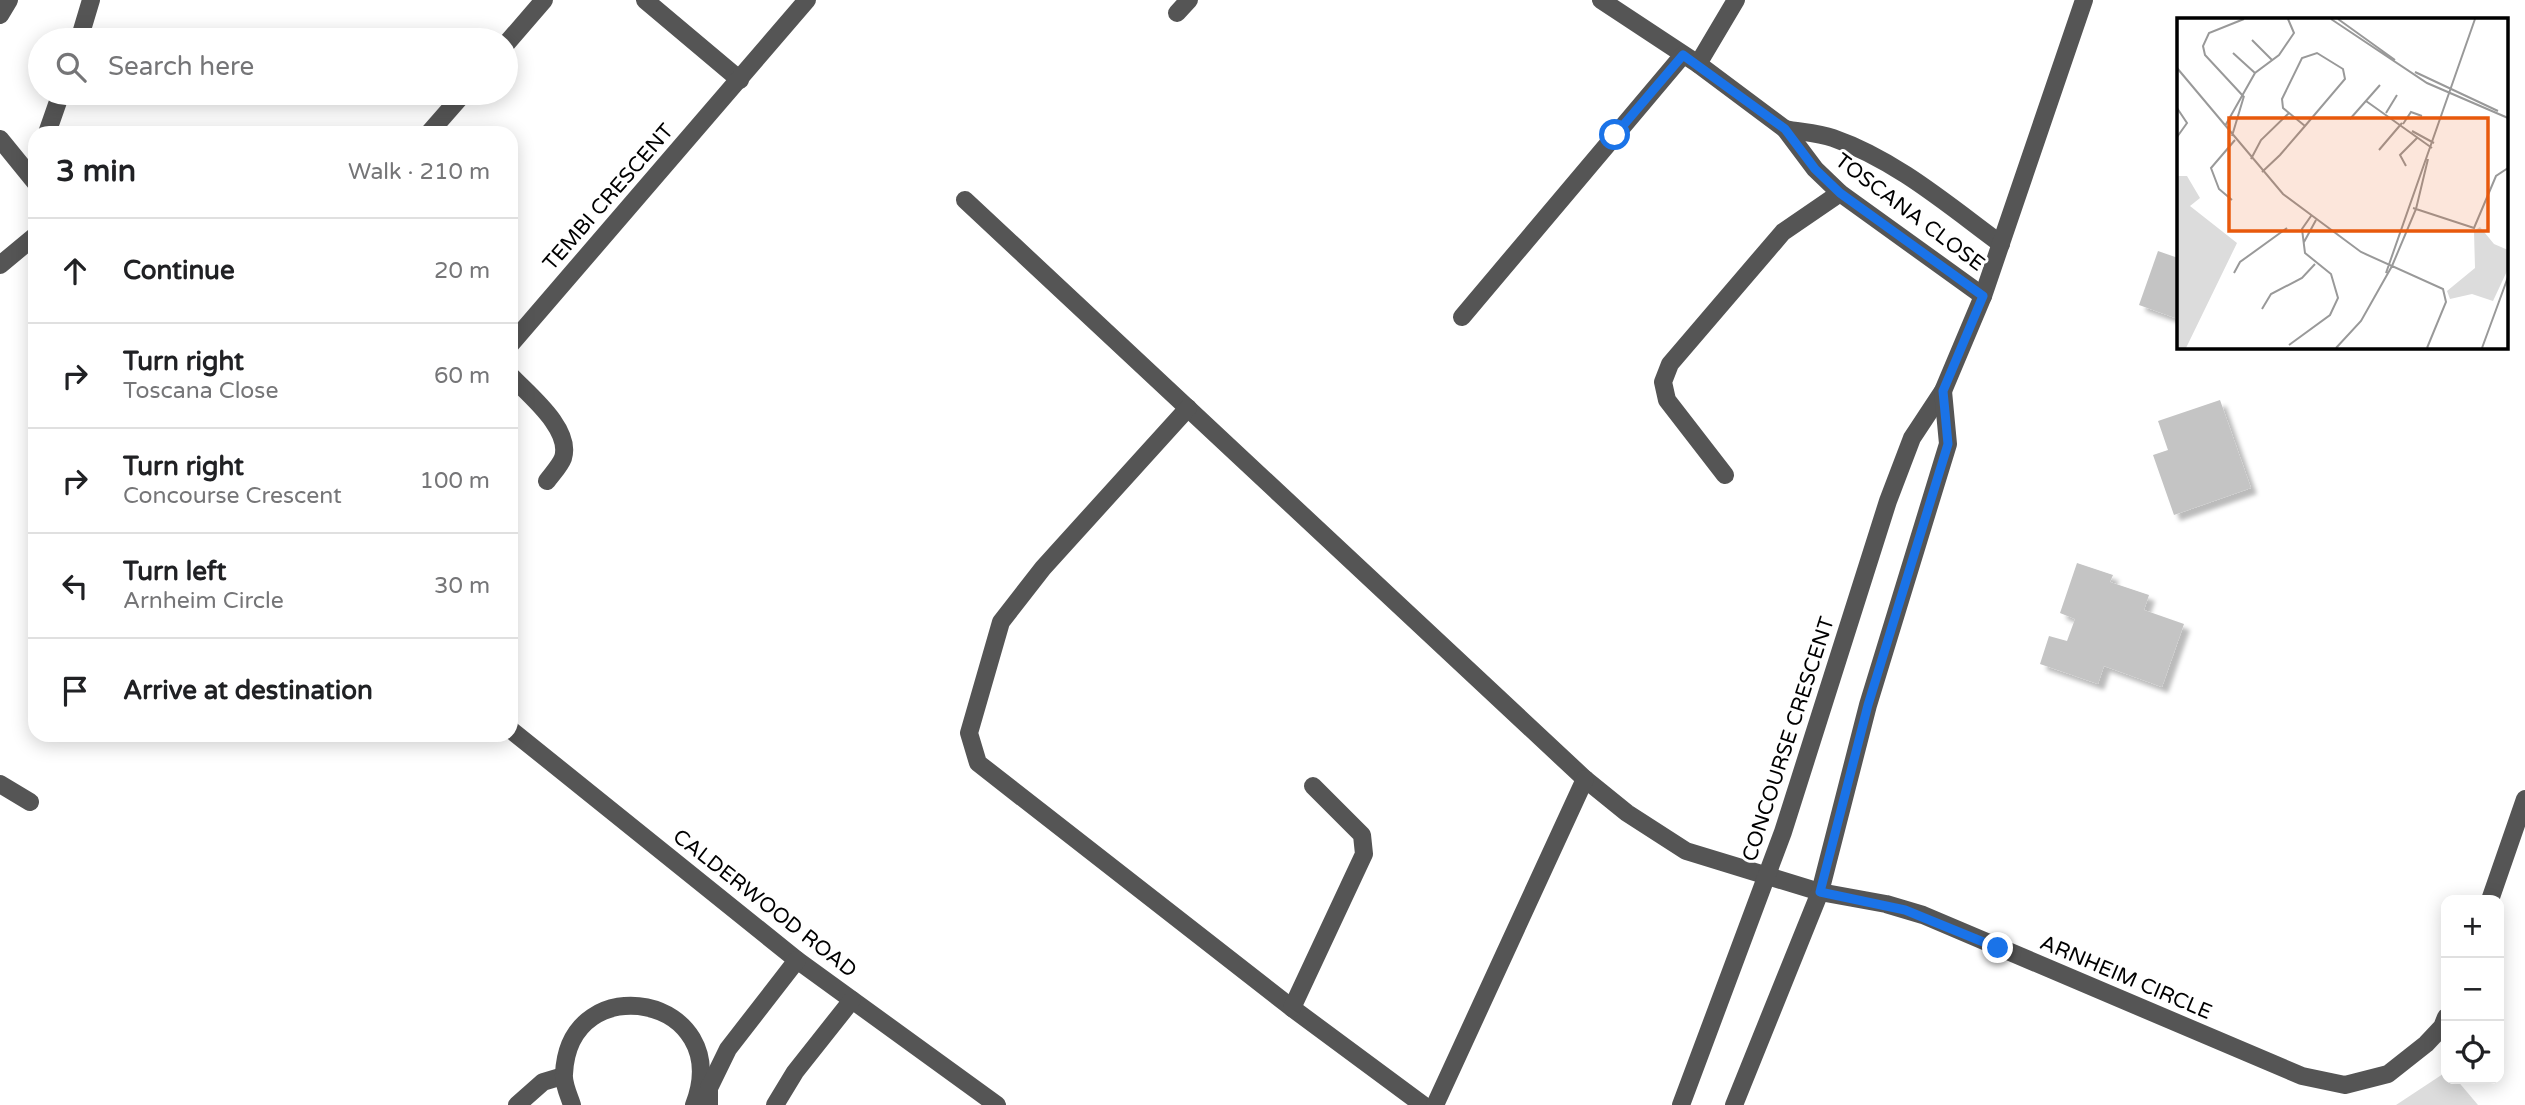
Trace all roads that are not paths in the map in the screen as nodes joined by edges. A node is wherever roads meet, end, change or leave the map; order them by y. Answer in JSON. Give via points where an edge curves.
{"nodes":[{"id":1,"x":9,"y":0,"type":"edge"},
{"id":2,"x":91,"y":0,"type":"edge"},
{"id":3,"x":544,"y":0,"type":"edge"},
{"id":4,"x":645,"y":0,"type":"edge"},
{"id":5,"x":807,"y":0,"type":"edge"},
{"id":6,"x":1601,"y":0,"type":"edge"},
{"id":7,"x":1736,"y":0,"type":"edge"},
{"id":8,"x":2084,"y":0,"type":"edge"},
{"id":9,"x":0,"y":15,"type":"edge"},
{"id":10,"x":83,"y":28,"type":"edge"},
{"id":11,"x":518,"y":30,"type":"edge"},
{"id":12,"x":1690,"y":59,"type":"junction"},
{"id":13,"x":740,"y":80,"type":"junction"},
{"id":14,"x":57,"y":105,"type":"edge"},
{"id":15,"x":454,"y":105,"type":"edge"},
{"id":16,"x":49,"y":126,"type":"edge"},
{"id":17,"x":435,"y":126,"type":"edge"},
{"id":18,"x":1785,"y":129,"type":"junction"},
{"id":19,"x":0,"y":139,"type":"edge"},
{"id":20,"x":28,"y":169,"type":"edge"},
{"id":21,"x":1840,"y":193,"type":"junction"},
{"id":22,"x":965,"y":200,"type":"dead end"},
{"id":23,"x":28,"y":242,"type":"edge"},
{"id":24,"x":2001,"y":244,"type":"junction"},
{"id":25,"x":0,"y":265,"type":"edge"},
{"id":26,"x":1983,"y":296,"type":"junction"},
{"id":27,"x":1462,"y":317,"type":"dead end"},
{"id":28,"x":518,"y":336,"type":"edge"},
{"id":29,"x":518,"y":384,"type":"edge"},
{"id":30,"x":1943,"y":391,"type":"junction"},
{"id":31,"x":1188,"y":408,"type":"junction"},
{"id":32,"x":1726,"y":475,"type":"dead end"},
{"id":33,"x":547,"y":481,"type":"dead end"},
{"id":34,"x":518,"y":736,"type":"edge"},
{"id":35,"x":1584,"y":779,"type":"junction"},
{"id":36,"x":0,"y":784,"type":"edge"},
{"id":37,"x":1313,"y":786,"type":"dead end"},
{"id":38,"x":2525,"y":799,"type":"edge"},
{"id":39,"x":30,"y":802,"type":"dead end"},
{"id":40,"x":1768,"y":875,"type":"junction"},
{"id":41,"x":1820,"y":892,"type":"junction"},
{"id":42,"x":2492,"y":895,"type":"edge"},
{"id":43,"x":797,"y":960,"type":"junction"},
{"id":44,"x":852,"y":1000,"type":"junction"},
{"id":45,"x":1292,"y":1008,"type":"junction"},
{"id":46,"x":2444,"y":1021,"type":"edge"},
{"id":47,"x":563,"y":1076,"type":"junction"},
{"id":48,"x":706,"y":1094,"type":"edge"},
{"id":49,"x":517,"y":1105,"type":"edge"},
{"id":50,"x":572,"y":1105,"type":"edge"},
{"id":51,"x":694,"y":1105,"type":"edge"},
{"id":52,"x":775,"y":1105,"type":"edge"},
{"id":53,"x":997,"y":1105,"type":"edge"},
{"id":54,"x":1423,"y":1105,"type":"edge"},
{"id":55,"x":1435,"y":1105,"type":"edge"},
{"id":56,"x":1681,"y":1105,"type":"edge"},
{"id":57,"x":1734,"y":1105,"type":"edge"}],
"edges":[{"from":1,"to":9,"type":"street"},
{"from":2,"to":10,"type":"street"},
{"from":3,"to":11,"type":"street"},
{"from":4,"to":13,"type":"street"},
{"from":5,"to":13,"type":"street","name":"TEMBI CRESCENT"},
{"from":6,"to":12,"type":"street","name":"TOSCANA CLOSE"},
{"from":7,"to":12,"type":"street"},
{"from":8,"to":24,"type":"street","name":"CONCOURSE CRESCENT"},
{"from":12,"to":18,"type":"street","name":"TOSCANA CLOSE"},
{"from":12,"to":27,"type":"street"},
{"from":13,"to":28,"type":"street","name":"TEMBI CRESCENT"},
{"from":14,"to":16,"type":"street"},
{"from":15,"to":17,"type":"street"},
{"from":18,"to":21,"type":"street","name":"TOSCANA CLOSE"},
{"from":18,"to":24,"type":"street","name":"TOSCANA CLOSE","via":[[1830,137],[1871,153]]},
{"from":19,"to":20,"type":"street"},
{"from":21,"to":26,"type":"street","name":"TOSCANA CLOSE"},
{"from":21,"to":32,"type":"street","via":[[1783,232],[1671,364],[1663,383],[1667,400]]},
{"from":22,"to":31,"type":"street","name":"ARNHEIM CIRCLE"},
{"from":23,"to":25,"type":"street"},
{"from":24,"to":26,"type":"street","name":"CONCOURSE CRESCENT"},
{"from":26,"to":30,"type":"street","name":"CONCOURSE CRESCENT"},
{"from":29,"to":33,"type":"street","via":[[563,438],[563,460]]},
{"from":30,"to":40,"type":"street","name":"CONCOURSE CRESCENT","via":[[1912,438],[1888,500]]},
{"from":30,"to":41,"type":"street","name":"CONCOURSE CRESCENT","via":[[1948,444],[1868,705]]},
{"from":31,"to":35,"type":"street","name":"ARNHEIM CIRCLE"},
{"from":31,"to":45,"type":"street","via":[[1043,568],[1002,622],[969,733],[978,763]]},
{"from":34,"to":43,"type":"street","name":"CALDERWOOD ROAD"},
{"from":35,"to":40,"type":"street","name":"ARNHEIM CIRCLE","via":[[1626,813],[1686,851]]},
{"from":35,"to":55,"type":"street"},
{"from":36,"to":39,"type":"street"},
{"from":37,"to":45,"type":"street","via":[[1362,835],[1364,854]]},
{"from":38,"to":42,"type":"street"},
{"from":40,"to":41,"type":"street","name":"ARNHEIM CIRCLE"},
{"from":40,"to":56,"type":"street","name":"CONCOURSE CRESCENT"},
{"from":41,"to":46,"type":"street","name":"ARNHEIM CIRCLE","via":[[1923,915],[2302,1076],[2334,1083],[2345,1085],[2388,1074],[2426,1044]]},
{"from":41,"to":57,"type":"street","name":"CONCOURSE CRESCENT"},
{"from":43,"to":44,"type":"street","name":"CALDERWOOD ROAD"},
{"from":43,"to":48,"type":"street","via":[[728,1049]]},
{"from":44,"to":52,"type":"street"},
{"from":44,"to":53,"type":"street","name":"CALDERWOOD ROAD"},
{"from":45,"to":54,"type":"street"},
{"from":47,"to":48,"type":"street","via":[[570,1042],[584,1022],[606,1009],[631,1004],[655,1008],[677,1020],[693,1039]]},
{"from":47,"to":49,"type":"street","via":[[542,1082]]},
{"from":47,"to":50,"type":"street"},
{"from":48,"to":51,"type":"street"}]}
